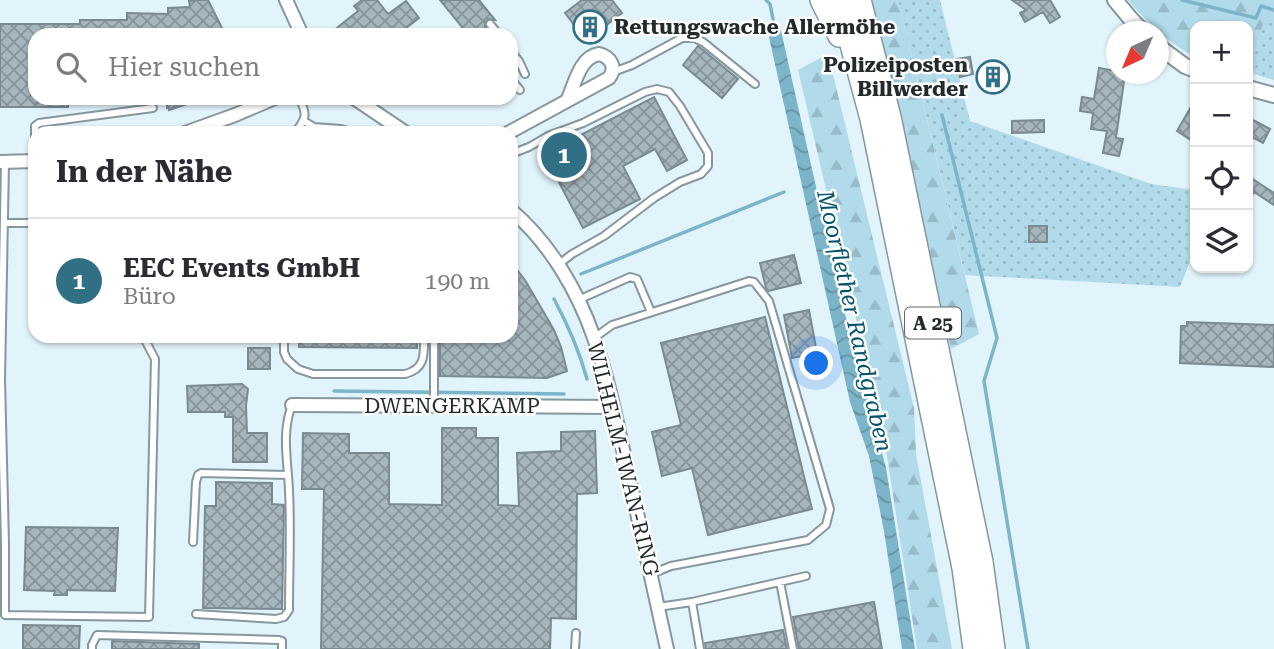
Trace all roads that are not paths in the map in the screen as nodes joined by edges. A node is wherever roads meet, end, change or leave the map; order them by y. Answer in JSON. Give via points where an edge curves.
{"nodes":[{"id":1,"x":286,"y":0,"type":"edge"},
{"id":2,"x":821,"y":0,"type":"edge"},
{"id":3,"x":839,"y":0,"type":"edge"},
{"id":4,"x":860,"y":0,"type":"edge"},
{"id":5,"x":1115,"y":0,"type":"edge"},
{"id":6,"x":1133,"y":21,"type":"edge"},
{"id":7,"x":490,"y":24,"type":"dead end"},
{"id":8,"x":299,"y":28,"type":"edge"},
{"id":9,"x":493,"y":28,"type":"edge"},
{"id":10,"x":1169,"y":54,"type":"edge"},
{"id":11,"x":518,"y":62,"type":"edge"},
{"id":12,"x":1190,"y":68,"type":"edge"},
{"id":13,"x":613,"y":72,"type":"junction"},
{"id":14,"x":525,"y":74,"type":"dead end"},
{"id":15,"x":755,"y":84,"type":"dead end"},
{"id":16,"x":518,"y":88,"type":"edge"},
{"id":17,"x":520,"y":90,"type":"dead end"},
{"id":18,"x":1253,"y":90,"type":"edge"},
{"id":19,"x":1274,"y":96,"type":"edge"},
{"id":20,"x":568,"y":99,"type":"junction"},
{"id":21,"x":259,"y":105,"type":"edge"},
{"id":22,"x":302,"y":105,"type":"edge"},
{"id":23,"x":364,"y":105,"type":"edge"},
{"id":24,"x":153,"y":108,"type":"dead end"},
{"id":25,"x":871,"y":119,"type":"junction"},
{"id":26,"x":304,"y":121,"type":"junction"},
{"id":27,"x":35,"y":126,"type":"edge"},
{"id":28,"x":204,"y":126,"type":"edge"},
{"id":29,"x":300,"y":126,"type":"edge"},
{"id":30,"x":312,"y":126,"type":"edge"},
{"id":31,"x":396,"y":126,"type":"edge"},
{"id":32,"x":518,"y":127,"type":"edge"},
{"id":33,"x":518,"y":152,"type":"edge"},
{"id":34,"x":28,"y":161,"type":"edge"},
{"id":35,"x":3,"y":162,"type":"edge"},
{"id":36,"x":518,"y":217,"type":"edge"},
{"id":37,"x":4,"y":223,"type":"junction"},
{"id":38,"x":28,"y":223,"type":"edge"},
{"id":39,"x":558,"y":265,"type":"junction"},
{"id":40,"x":577,"y":301,"type":"junction"},
{"id":41,"x":651,"y":312,"type":"junction"},
{"id":42,"x":594,"y":338,"type":"junction"},
{"id":43,"x":147,"y":343,"type":"edge"},
{"id":44,"x":284,"y":343,"type":"edge"},
{"id":45,"x":424,"y":343,"type":"edge"},
{"id":46,"x":434,"y":343,"type":"edge"},
{"id":47,"x":434,"y":401,"type":"junction"},
{"id":48,"x":292,"y":404,"type":"joint"},
{"id":49,"x":613,"y":407,"type":"junction"},
{"id":50,"x":288,"y":475,"type":"junction"},
{"id":51,"x":193,"y":542,"type":"dead end"},
{"id":52,"x":651,"y":574,"type":"junction"},
{"id":53,"x":806,"y":576,"type":"dead end"},
{"id":54,"x":780,"y":582,"type":"junction"},
{"id":55,"x":692,"y":601,"type":"junction"},
{"id":56,"x":658,"y":607,"type":"junction"},
{"id":57,"x":196,"y":614,"type":"dead end"},
{"id":58,"x":576,"y":633,"type":"dead end"},
{"id":59,"x":92,"y":649,"type":"edge"},
{"id":60,"x":282,"y":649,"type":"edge"},
{"id":61,"x":575,"y":649,"type":"edge"},
{"id":62,"x":667,"y":649,"type":"edge"},
{"id":63,"x":700,"y":649,"type":"edge"},
{"id":64,"x":793,"y":649,"type":"edge"},
{"id":65,"x":974,"y":649,"type":"edge"},
{"id":66,"x":994,"y":649,"type":"edge"}],
"edges":[{"from":1,"to":8,"type":"street"},
{"from":2,"to":25,"type":"highway"},
{"from":3,"to":25,"type":"highway","number":"A 25"},
{"from":4,"to":66,"type":"highway","number":"A 25","via":[[890,117],[982,562]]},
{"from":5,"to":6,"type":"street"},
{"from":7,"to":9,"type":"lane"},
{"from":10,"to":12,"type":"street"},
{"from":11,"to":14,"type":"lane"},
{"from":13,"to":15,"type":"lane","via":[[690,37],[703,42]]},
{"from":13,"to":20,"type":"street","via":[[604,82]]},
{"from":13,"to":20,"type":"street","via":[[607,57],[592,55]]},
{"from":16,"to":17,"type":"lane"},
{"from":18,"to":19,"type":"street"},
{"from":20,"to":32,"type":"street"},
{"from":21,"to":28,"type":"street"},
{"from":22,"to":26,"type":"lane"},
{"from":23,"to":31,"type":"street"},
{"from":24,"to":27,"type":"lane"},
{"from":25,"to":65,"type":"highway","number":"A 25","via":[[963,568]]},
{"from":26,"to":29,"type":"lane"},
{"from":26,"to":30,"type":"lane"},
{"from":33,"to":39,"type":"lane","via":[[657,89],[668,92],[680,106],[709,153],[708,166],[701,174],[654,198]]},
{"from":34,"to":35,"type":"street"},
{"from":35,"to":37,"type":"lane"},
{"from":36,"to":39,"type":"street","name":"WILHELM-IWAN-RING"},
{"from":37,"to":38,"type":"lane"},
{"from":37,"to":43,"type":"lane","via":[[5,615],[149,617],[155,359]]},
{"from":39,"to":40,"type":"street","name":"WILHELM-IWAN-RING"},
{"from":40,"to":41,"type":"lane","via":[[630,277],[637,279]]},
{"from":40,"to":42,"type":"street","name":"WILHELM-IWAN-RING"},
{"from":41,"to":42,"type":"lane","via":[[612,325]]},
{"from":41,"to":52,"type":"lane","via":[[754,282],[769,301],[830,509],[826,525],[807,540],[671,566]]},
{"from":42,"to":49,"type":"street","name":"WILHELM-IWAN-RING"},
{"from":44,"to":45,"type":"lane","via":[[287,359],[313,374],[413,372],[421,366]]},
{"from":46,"to":47,"type":"lane"},
{"from":47,"to":48,"type":"street","name":"DWENGERKAMP"},
{"from":47,"to":49,"type":"street","name":"DWENGERKAMP"},
{"from":48,"to":50,"type":"lane","via":[[285,429]]},
{"from":49,"to":52,"type":"street","name":"WILHELM-IWAN-RING"},
{"from":50,"to":51,"type":"lane","via":[[198,475]]},
{"from":50,"to":57,"type":"lane","via":[[289,610],[276,619]]},
{"from":52,"to":56,"type":"street","name":"WILHELM-IWAN-RING"},
{"from":53,"to":54,"type":"lane"},
{"from":54,"to":55,"type":"lane"},
{"from":54,"to":64,"type":"lane"},
{"from":55,"to":56,"type":"lane"},
{"from":55,"to":63,"type":"lane"},
{"from":56,"to":62,"type":"street","name":"WILHELM-IWAN-RING"},
{"from":58,"to":61,"type":"lane"},
{"from":59,"to":60,"type":"lane","via":[[97,635],[279,640]]}]}
